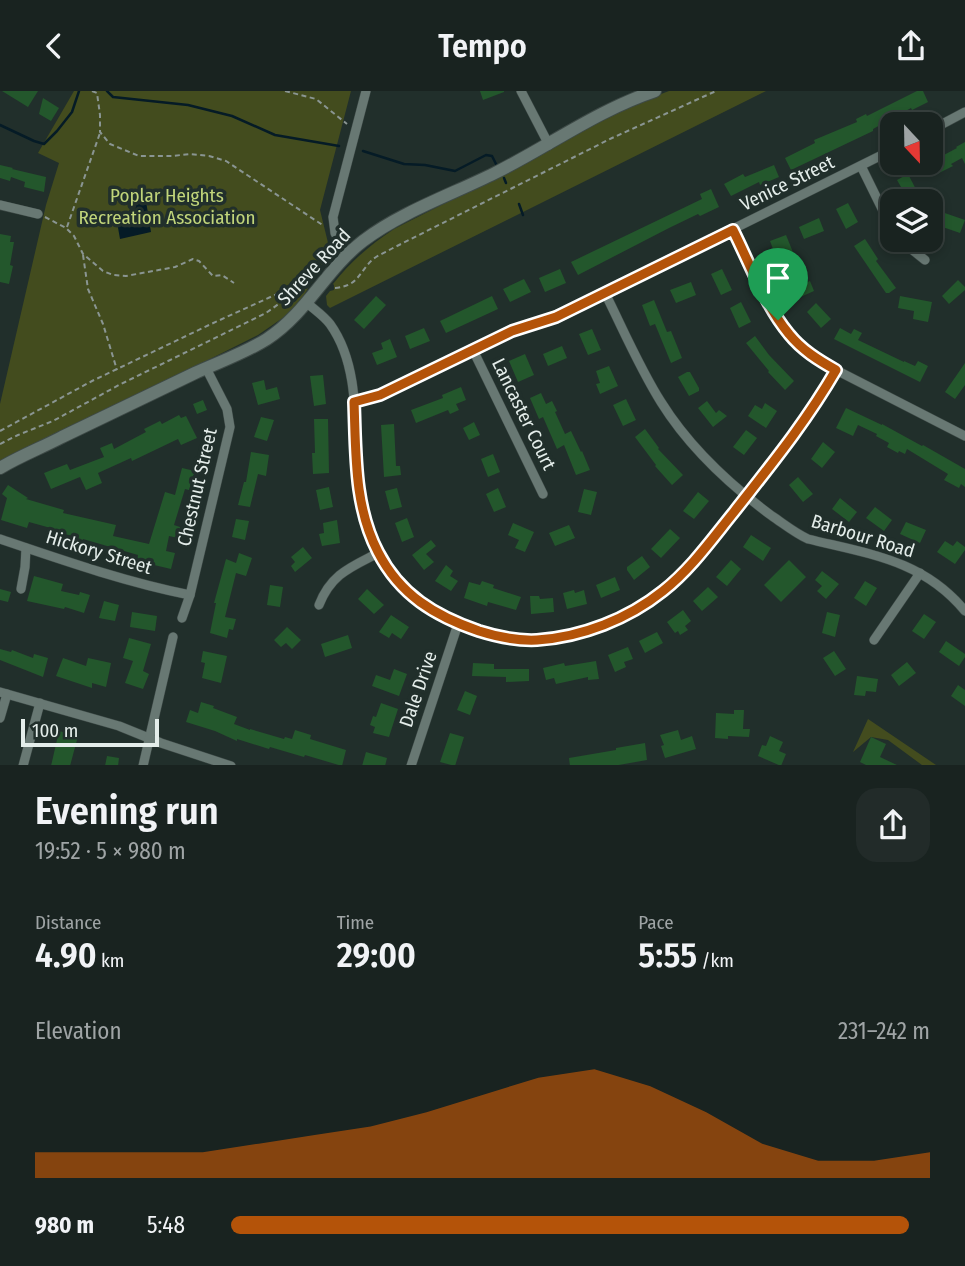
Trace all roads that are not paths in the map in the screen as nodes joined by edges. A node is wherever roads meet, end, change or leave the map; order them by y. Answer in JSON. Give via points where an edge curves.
{"nodes":[{"id":1,"x":366,"y":91,"type":"edge"},
{"id":2,"x":522,"y":91,"type":"edge"},
{"id":3,"x":655,"y":91,"type":"edge"},
{"id":4,"x":965,"y":112,"type":"edge"},
{"id":5,"x":943,"y":124,"type":"edge"},
{"id":6,"x":549,"y":145,"type":"junction"},
{"id":7,"x":880,"y":157,"type":"edge"},
{"id":8,"x":861,"y":166,"type":"junction"},
{"id":9,"x":0,"y":205,"type":"edge"},
{"id":10,"x":880,"y":205,"type":"edge"},
{"id":11,"x":38,"y":214,"type":"road end"},
{"id":12,"x":733,"y":230,"type":"junction"},
{"id":13,"x":915,"y":252,"type":"edge"},
{"id":14,"x":347,"y":255,"type":"junction"},
{"id":15,"x":925,"y":260,"type":"dead end"},
{"id":16,"x":605,"y":293,"type":"junction"},
{"id":17,"x":307,"y":303,"type":"junction"},
{"id":18,"x":473,"y":349,"type":"junction"},
{"id":19,"x":206,"y":368,"type":"junction"},
{"id":20,"x":836,"y":370,"type":"junction"},
{"id":21,"x":354,"y":402,"type":"junction"},
{"id":22,"x":965,"y":436,"type":"edge"},
{"id":23,"x":0,"y":468,"type":"edge"},
{"id":24,"x":543,"y":493,"type":"dead end"},
{"id":25,"x":746,"y":497,"type":"junction"},
{"id":26,"x":0,"y":539,"type":"edge"},
{"id":27,"x":26,"y":548,"type":"junction"},
{"id":28,"x":378,"y":553,"type":"junction"},
{"id":29,"x":920,"y":573,"type":"junction"},
{"id":30,"x":21,"y":589,"type":"dead end"},
{"id":31,"x":190,"y":595,"type":"junction"},
{"id":32,"x":319,"y":605,"type":"dead end"},
{"id":33,"x":965,"y":611,"type":"edge"},
{"id":34,"x":182,"y":618,"type":"dead end"},
{"id":35,"x":458,"y":624,"type":"junction"},
{"id":36,"x":173,"y":637,"type":"dead end"},
{"id":37,"x":874,"y":640,"type":"dead end"},
{"id":38,"x":3,"y":693,"type":"edge"},
{"id":39,"x":40,"y":703,"type":"junction"},
{"id":40,"x":0,"y":717,"type":"edge"},
{"id":41,"x":150,"y":738,"type":"junction"},
{"id":42,"x":23,"y":765,"type":"edge"},
{"id":43,"x":143,"y":765,"type":"edge"},
{"id":44,"x":231,"y":765,"type":"edge"},
{"id":45,"x":411,"y":765,"type":"edge"}],
"edges":[{"from":1,"to":14,"type":"street","via":[[333,217],[335,233]]},
{"from":2,"to":6,"type":"street"},
{"from":3,"to":6,"type":"main road","name":"Shreve Road","via":[[603,113]]},
{"from":4,"to":5,"type":"street"},
{"from":6,"to":14,"type":"main road","name":"Shreve Road","via":[[397,220]]},
{"from":7,"to":8,"type":"street","name":"Venice Street"},
{"from":8,"to":10,"type":"street"},
{"from":8,"to":12,"type":"street","name":"Venice Street"},
{"from":9,"to":11,"type":"street"},
{"from":12,"to":16,"type":"street","name":"Venice Street"},
{"from":12,"to":20,"type":"street","via":[[778,320],[802,348]]},
{"from":13,"to":15,"type":"street"},
{"from":14,"to":17,"type":"main road","name":"Shreve Road"},
{"from":16,"to":18,"type":"street","name":"Venice Street"},
{"from":16,"to":25,"type":"street","name":"Barbour Road","via":[[662,405]]},
{"from":17,"to":19,"type":"main road","name":"Shreve Road","via":[[263,341]]},
{"from":17,"to":21,"type":"street","via":[[328,321],[340,341]]},
{"from":18,"to":21,"type":"street","name":"Venice Street","via":[[380,395]]},
{"from":18,"to":24,"type":"street","name":"Lancaster Court"},
{"from":19,"to":23,"type":"main road","name":"Shreve Road"},
{"from":19,"to":31,"type":"street","name":"Chestnut Street","via":[[227,409],[230,427]]},
{"from":20,"to":22,"type":"street"},
{"from":20,"to":25,"type":"street","via":[[801,427]]},
{"from":21,"to":28,"type":"street","via":[[358,492]]},
{"from":25,"to":29,"type":"street","name":"Barbour Road","via":[[808,539],[886,558]]},
{"from":25,"to":35,"type":"street","via":[[682,575],[648,603],[616,620],[539,640],[511,639]]},
{"from":26,"to":27,"type":"street","name":"Hickory Street"},
{"from":27,"to":30,"type":"street"},
{"from":27,"to":31,"type":"street","name":"Hickory Street"},
{"from":28,"to":32,"type":"street","via":[[338,575]]},
{"from":28,"to":35,"type":"street","via":[[408,593]]},
{"from":29,"to":33,"type":"street","name":"Barbour Road"},
{"from":29,"to":37,"type":"street"},
{"from":31,"to":34,"type":"street","name":"Chestnut Street"},
{"from":35,"to":45,"type":"street","name":"Dale Drive"},
{"from":36,"to":41,"type":"street"},
{"from":38,"to":39,"type":"street"},
{"from":38,"to":40,"type":"street"},
{"from":39,"to":41,"type":"street"},
{"from":39,"to":42,"type":"street"},
{"from":41,"to":43,"type":"street"},
{"from":41,"to":44,"type":"street"}]}
